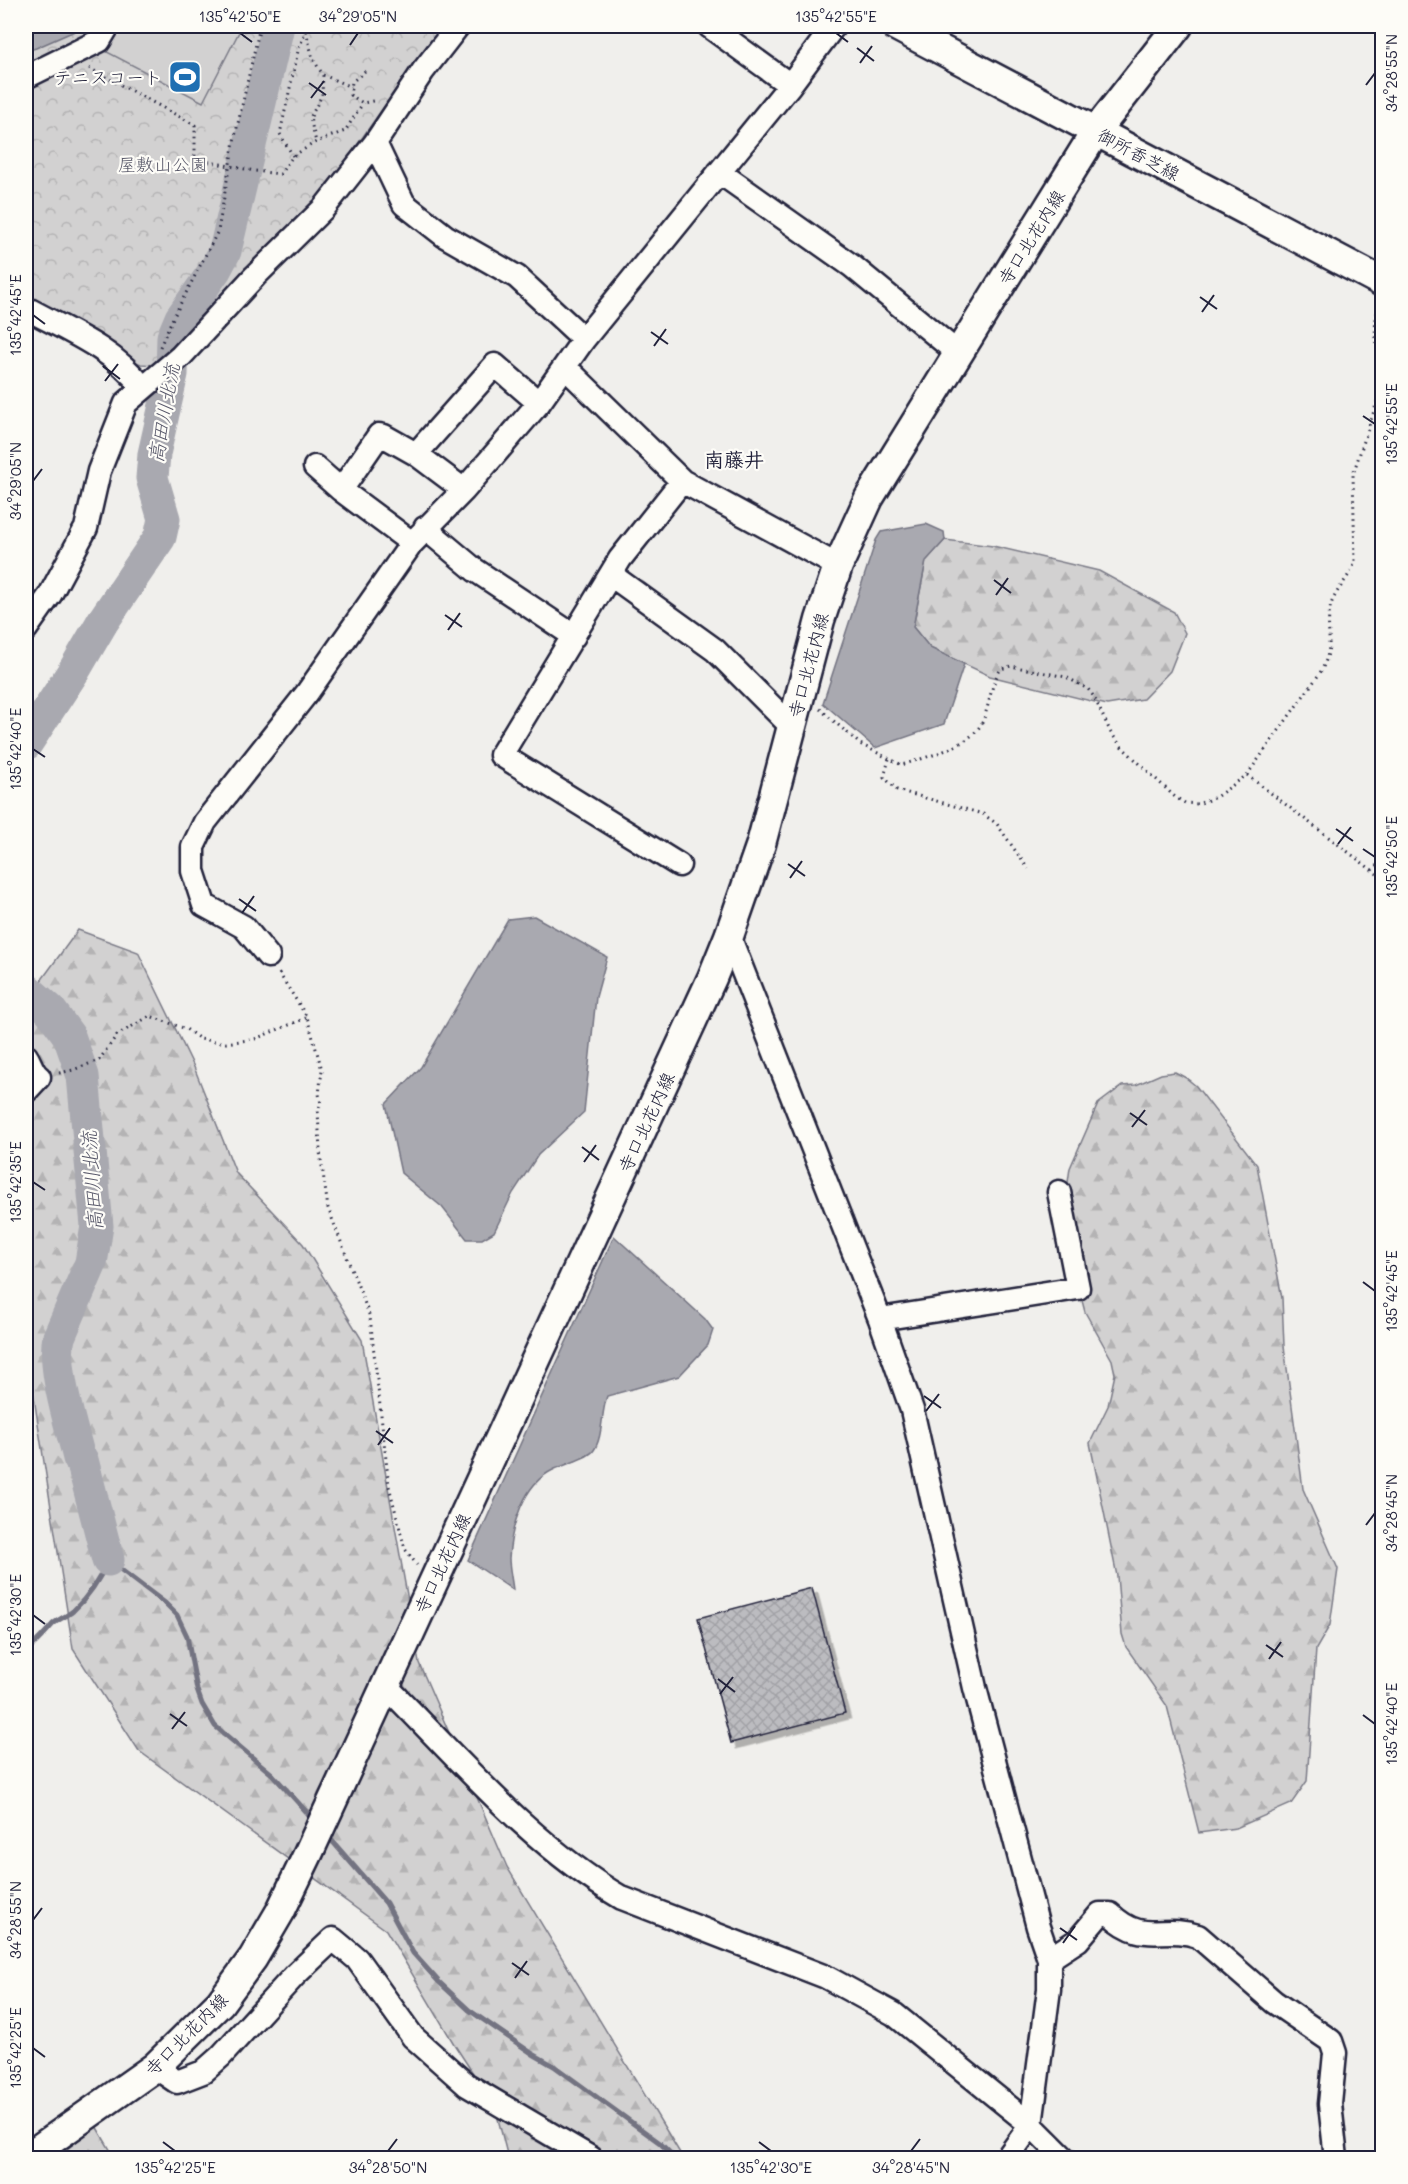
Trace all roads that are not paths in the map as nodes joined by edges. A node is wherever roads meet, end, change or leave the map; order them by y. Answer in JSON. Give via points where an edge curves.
{"nodes":[{"id":1,"x":108,"y":26,"type":"edge"},
{"id":2,"x":458,"y":26,"type":"edge"},
{"id":3,"x":709,"y":26,"type":"edge"},
{"id":4,"x":834,"y":26,"type":"edge"},
{"id":5,"x":896,"y":26,"type":"edge"},
{"id":6,"x":1178,"y":26,"type":"edge"},
{"id":7,"x":26,"y":77,"type":"edge"},
{"id":8,"x":790,"y":85,"type":"junction"},
{"id":9,"x":1096,"y":131,"type":"junction"},
{"id":10,"x":375,"y":143,"type":"junction"},
{"id":11,"x":719,"y":172,"type":"junction"},
{"id":12,"x":1383,"y":282,"type":"edge"},
{"id":13,"x":26,"y":308,"type":"edge"},
{"id":14,"x":584,"y":339,"type":"junction"},
{"id":15,"x":959,"y":354,"type":"junction"},
{"id":16,"x":565,"y":367,"type":"junction"},
{"id":17,"x":142,"y":387,"type":"junction"},
{"id":18,"x":539,"y":403,"type":"junction"},
{"id":19,"x":416,"y":454,"type":"junction"},
{"id":20,"x":315,"y":467,"type":"dead end"},
{"id":21,"x":682,"y":482,"type":"junction"},
{"id":22,"x":341,"y":490,"type":"junction"},
{"id":23,"x":464,"y":490,"type":"junction"},
{"id":24,"x":418,"y":536,"type":"junction"},
{"id":25,"x":838,"y":566,"type":"junction"},
{"id":26,"x":611,"y":575,"type":"junction"},
{"id":27,"x":26,"y":628,"type":"edge"},
{"id":28,"x":574,"y":636,"type":"junction"},
{"id":29,"x":791,"y":726,"type":"junction"},
{"id":30,"x":679,"y":865,"type":"dead end"},
{"id":31,"x":729,"y":936,"type":"junction"},
{"id":32,"x":268,"y":956,"type":"road end"},
{"id":33,"x":26,"y":1056,"type":"edge"},
{"id":34,"x":32,"y":1084,"type":"edge"},
{"id":35,"x":1059,"y":1192,"type":"dead end"},
{"id":36,"x":880,"y":1319,"type":"junction"},
{"id":37,"x":386,"y":1686,"type":"junction"},
{"id":38,"x":1049,"y":1959,"type":"junction"},
{"id":39,"x":155,"y":2067,"type":"junction"},
{"id":40,"x":1031,"y":2125,"type":"junction"},
{"id":41,"x":26,"y":2158,"type":"edge"},
{"id":42,"x":591,"y":2158,"type":"edge"},
{"id":43,"x":1007,"y":2158,"type":"edge"},
{"id":44,"x":1064,"y":2158,"type":"edge"},
{"id":45,"x":1336,"y":2158,"type":"edge"}],
"edges":[{"from":1,"to":7,"type":"street","via":[[99,40]]},
{"from":2,"to":10,"type":"street"},
{"from":3,"to":8,"type":"street"},
{"from":4,"to":8,"type":"street"},
{"from":5,"to":9,"type":"main road","name":"御所香芝線"},
{"from":6,"to":9,"type":"main road","name":"寺口北花内線"},
{"from":8,"to":11,"type":"street"},
{"from":9,"to":12,"type":"main road","name":"御所香芝線"},
{"from":9,"to":15,"type":"main road","name":"寺口北花内線"},
{"from":10,"to":14,"type":"street","via":[[404,204],[445,236],[517,277]]},
{"from":10,"to":17,"type":"street","via":[[324,208],[181,356]]},
{"from":11,"to":14,"type":"street"},
{"from":11,"to":15,"type":"street","via":[[852,266]]},
{"from":13,"to":17,"type":"street","via":[[124,366]]},
{"from":14,"to":16,"type":"street"},
{"from":15,"to":25,"type":"main road","name":"寺口北花内線","via":[[869,498]]},
{"from":16,"to":18,"type":"street"},
{"from":16,"to":21,"type":"street"},
{"from":17,"to":27,"type":"street","via":[[126,403],[99,471],[86,528],[50,595]]},
{"from":18,"to":19,"type":"street","via":[[495,365]]},
{"from":18,"to":23,"type":"street"},
{"from":19,"to":22,"type":"street","via":[[380,435]]},
{"from":19,"to":23,"type":"street"},
{"from":20,"to":22,"type":"street"},
{"from":21,"to":25,"type":"street"},
{"from":21,"to":26,"type":"street"},
{"from":22,"to":24,"type":"street"},
{"from":23,"to":24,"type":"street"},
{"from":24,"to":28,"type":"street"},
{"from":24,"to":32,"type":"street","via":[[307,693],[205,822],[193,847],[193,871],[204,905],[244,927]]},
{"from":25,"to":29,"type":"main road","name":"寺口北花内線"},
{"from":26,"to":28,"type":"street"},
{"from":26,"to":29,"type":"street","via":[[715,650]]},
{"from":28,"to":30,"type":"street","via":[[501,755]]},
{"from":29,"to":31,"type":"main road","name":"寺口北花内線","via":[[761,844]]},
{"from":31,"to":36,"type":"street"},
{"from":31,"to":37,"type":"main road","name":"寺口北花内線"},
{"from":33,"to":34,"type":"street","via":[[35,1074]]},
{"from":35,"to":36,"type":"street","via":[[1078,1288]]},
{"from":36,"to":38,"type":"street","via":[[912,1410],[975,1688]]},
{"from":37,"to":39,"type":"main road","name":"寺口北花内線","via":[[280,1912],[253,1958],[220,2003]]},
{"from":37,"to":40,"type":"street","via":[[548,1847],[599,1885],[622,1898],[826,1977],[860,1994],[926,2038]]},
{"from":38,"to":40,"type":"street"},
{"from":38,"to":45,"type":"street","via":[[1078,1940],[1100,1914],[1110,1914],[1123,1926],[1141,1933],[1184,1931],[1198,1936],[1274,2002],[1331,2041],[1335,2053],[1330,2104]]},
{"from":39,"to":41,"type":"main road","name":"寺口北花内線"},
{"from":39,"to":42,"type":"street","via":[[177,2082],[203,2072],[333,1939],[357,1959],[413,2037],[467,2085]]},
{"from":40,"to":43,"type":"street"},
{"from":40,"to":44,"type":"street"}]}
